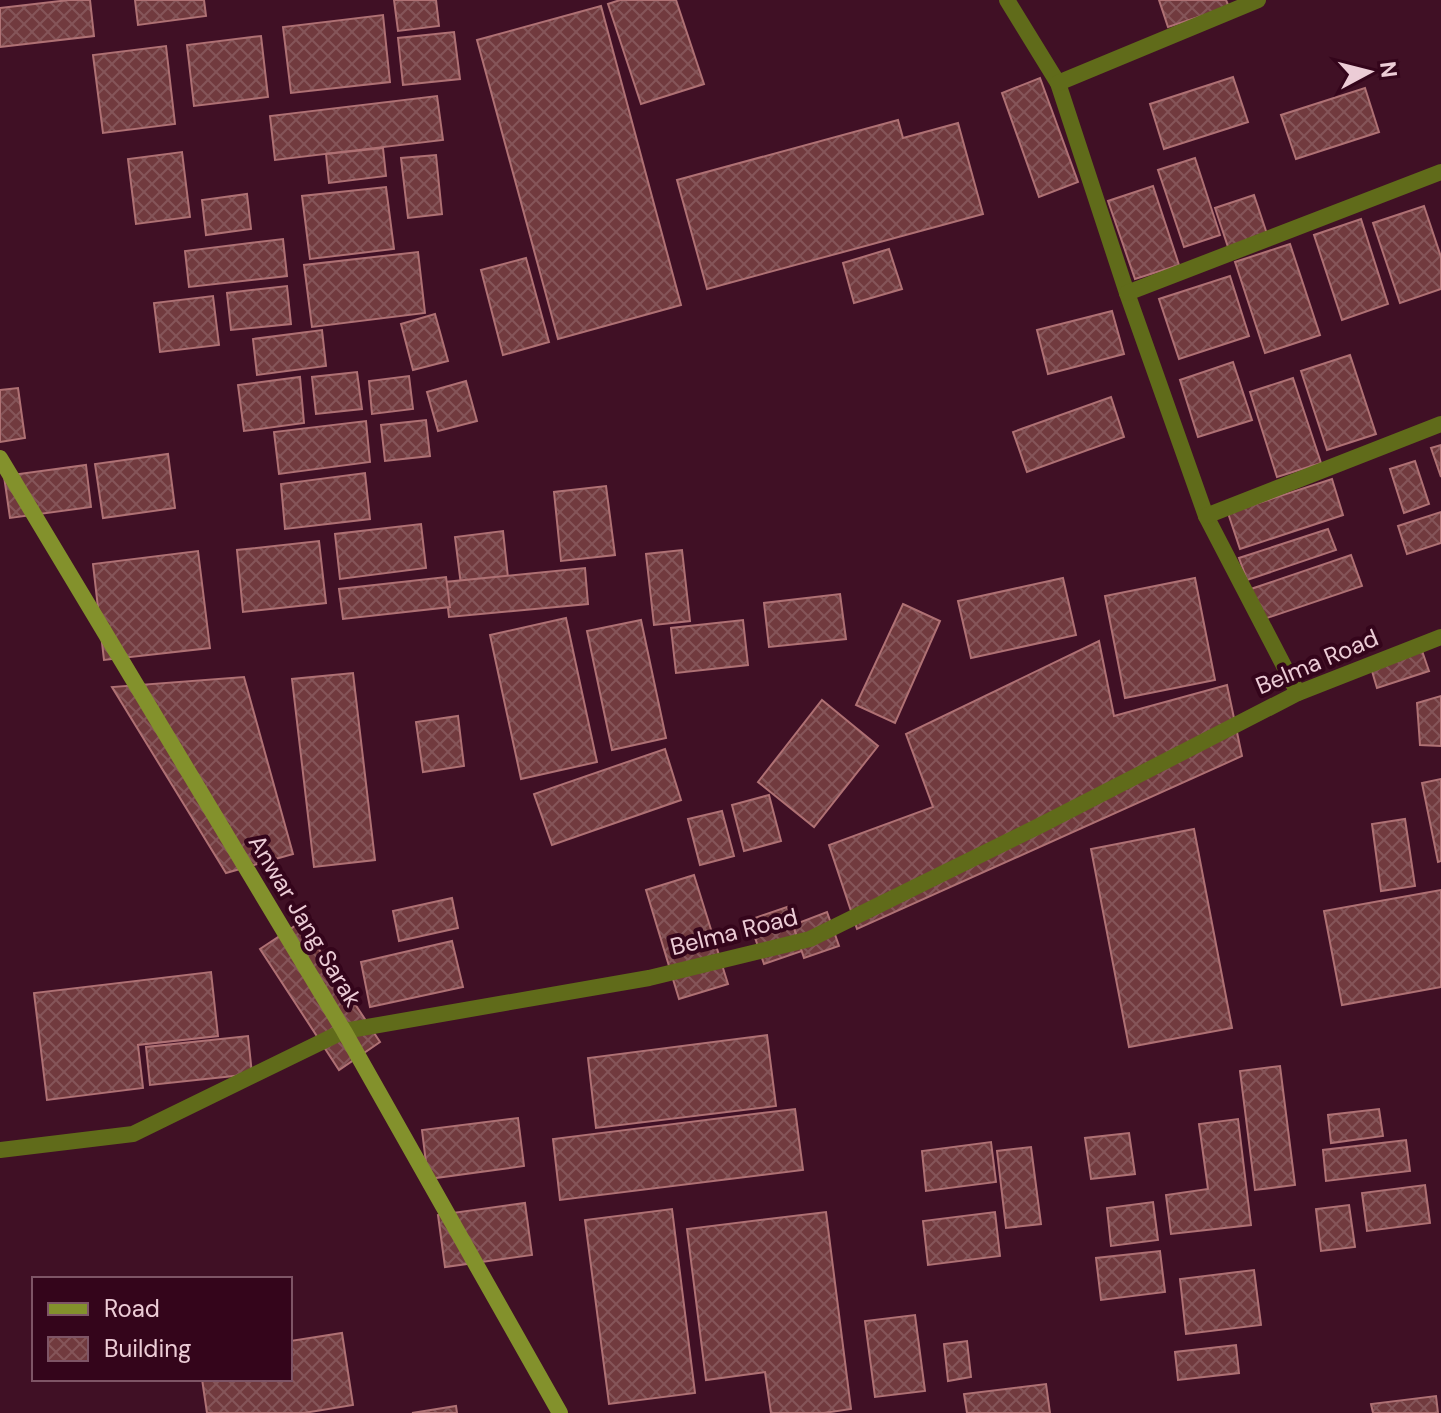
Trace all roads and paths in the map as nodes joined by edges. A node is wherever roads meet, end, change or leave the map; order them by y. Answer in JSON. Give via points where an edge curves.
{"nodes":[{"id":1,"x":1007,"y":0,"type":"edge"},
{"id":2,"x":1258,"y":0,"type":"edge"},
{"id":3,"x":1058,"y":83,"type":"junction"},
{"id":4,"x":1441,"y":172,"type":"edge"},
{"id":5,"x":1127,"y":293,"type":"junction"},
{"id":6,"x":1441,"y":424,"type":"edge"},
{"id":7,"x":0,"y":458,"type":"edge"},
{"id":8,"x":1206,"y":516,"type":"junction"},
{"id":9,"x":1441,"y":637,"type":"edge"},
{"id":10,"x":1298,"y":693,"type":"junction"},
{"id":11,"x":344,"y":1031,"type":"junction"},
{"id":12,"x":0,"y":1150,"type":"edge"},
{"id":13,"x":560,"y":1413,"type":"edge"}],
"edges":[{"from":1,"to":3,"type":"street"},
{"from":2,"to":3,"type":"street"},
{"from":3,"to":5,"type":"street"},
{"from":4,"to":5,"type":"street"},
{"from":5,"to":8,"type":"street"},
{"from":6,"to":8,"type":"street"},
{"from":7,"to":11,"type":"main road","name":"Anwar Jang Sarak"},
{"from":8,"to":10,"type":"street"},
{"from":9,"to":10,"type":"street","name":"Belma Road"},
{"from":10,"to":11,"type":"street","name":"Belma Road","via":[[810,939],[649,978]]},
{"from":11,"to":12,"type":"street","name":"Belma Road","via":[[133,1134]]},
{"from":11,"to":13,"type":"main road","name":"Anwar Jang Sarak"}]}
